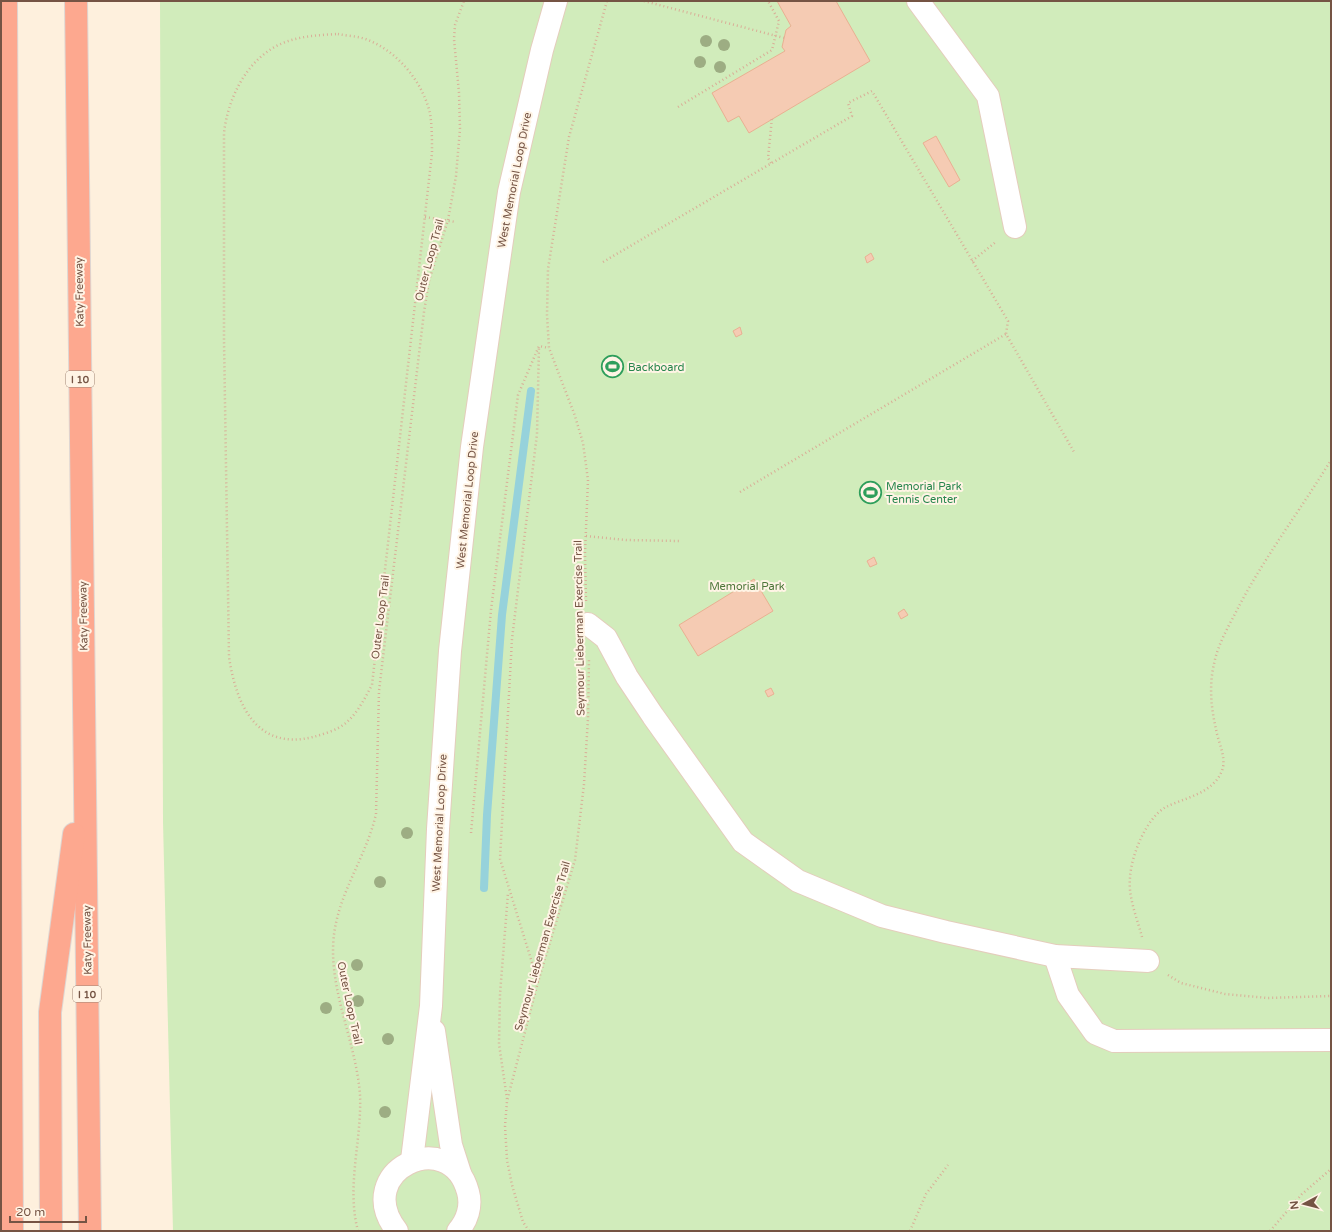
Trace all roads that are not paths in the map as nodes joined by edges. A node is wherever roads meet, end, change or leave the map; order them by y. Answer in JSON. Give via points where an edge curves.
{"nodes":[{"id":1,"x":6,"y":1,"type":"edge"},
{"id":2,"x":76,"y":1,"type":"edge"},
{"id":3,"x":556,"y":1,"type":"edge"},
{"id":4,"x":918,"y":1,"type":"edge"},
{"id":5,"x":1015,"y":228,"type":"road end"},
{"id":6,"x":588,"y":624,"type":"road end"},
{"id":7,"x":84,"y":757,"type":"junction"},
{"id":8,"x":1055,"y":956,"type":"junction"},
{"id":9,"x":1148,"y":961,"type":"road end"},
{"id":10,"x":431,"y":1006,"type":"junction"},
{"id":11,"x":1331,"y":1040,"type":"edge"},
{"id":12,"x":412,"y":1160,"type":"junction"},
{"id":13,"x":460,"y":1173,"type":"junction"},
{"id":14,"x":12,"y":1231,"type":"edge"},
{"id":15,"x":51,"y":1231,"type":"edge"},
{"id":16,"x":90,"y":1231,"type":"edge"},
{"id":17,"x":397,"y":1231,"type":"edge"},
{"id":18,"x":458,"y":1231,"type":"edge"}],
"edges":[{"from":1,"to":14,"type":"highway"},
{"from":2,"to":7,"type":"highway","name":"Katy Freeway","number":"I 10"},
{"from":3,"to":10,"type":"street","name":"West Memorial Loop Drive","via":[[509,192],[472,447],[450,651],[438,830]]},
{"from":4,"to":5,"type":"street","via":[[988,96]]},
{"from":6,"to":8,"type":"street","via":[[606,638],[627,677],[653,716],[743,842],[798,881],[882,916]]},
{"from":7,"to":15,"type":"highway","via":[[50,1012]]},
{"from":7,"to":16,"type":"highway","name":"Katy Freeway","number":"I 10"},
{"from":8,"to":9,"type":"street"},
{"from":8,"to":11,"type":"street","via":[[1068,995],[1095,1033],[1114,1041]]},
{"from":10,"to":12,"type":"street","name":"West Memorial Loop Drive"},
{"from":10,"to":13,"type":"street","name":"West Memorial Loop Drive","via":[[451,1145]]},
{"from":12,"to":13,"type":"street","via":[[441,1160]]},
{"from":12,"to":17,"type":"street","via":[[390,1179],[385,1192],[384,1207],[389,1221]]},
{"from":13,"to":18,"type":"street","name":"West Memorial Loop Drive","via":[[470,1196],[466,1220]]}]}
